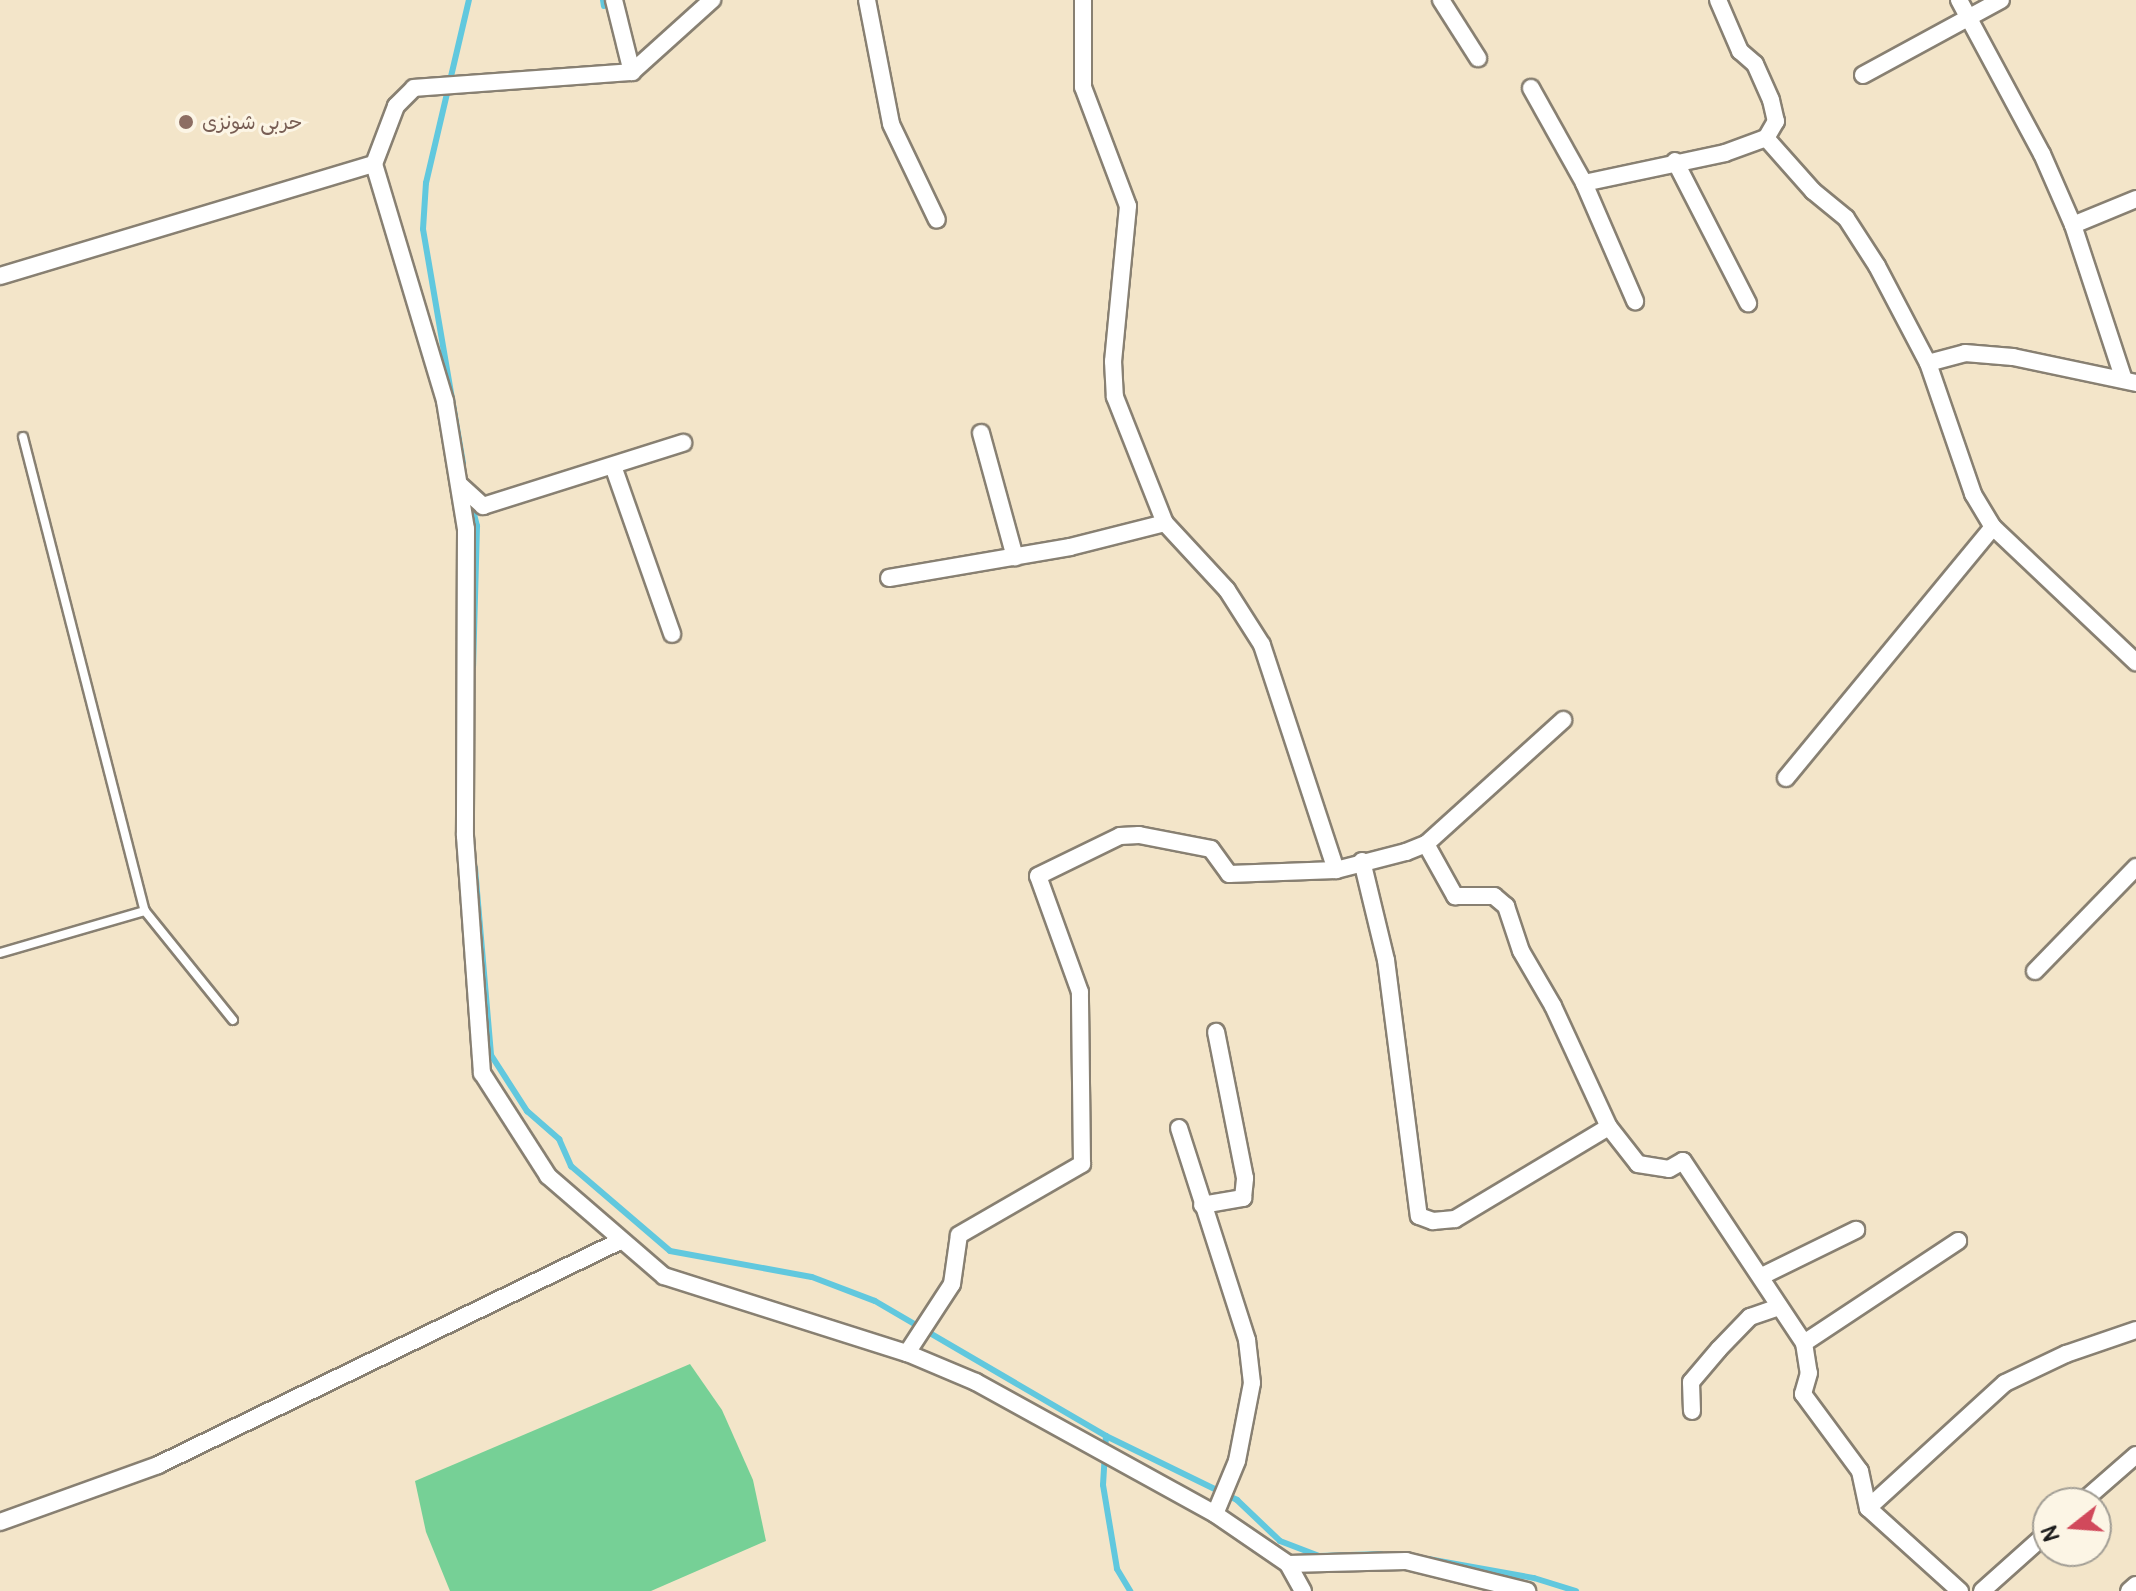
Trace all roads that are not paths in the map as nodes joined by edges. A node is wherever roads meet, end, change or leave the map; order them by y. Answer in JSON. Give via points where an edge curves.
{"nodes":[{"id":1,"x":614,"y":0,"type":"edge"},
{"id":2,"x":712,"y":0,"type":"edge"},
{"id":3,"x":867,"y":0,"type":"edge"},
{"id":4,"x":1083,"y":0,"type":"edge"},
{"id":5,"x":1441,"y":0,"type":"edge"},
{"id":6,"x":1718,"y":0,"type":"edge"},
{"id":7,"x":2001,"y":0,"type":"edge"},
{"id":8,"x":1962,"y":8,"type":"edge"},
{"id":9,"x":1478,"y":58,"type":"dead end"},
{"id":10,"x":632,"y":72,"type":"junction"},
{"id":11,"x":1863,"y":75,"type":"dead end"},
{"id":12,"x":1531,"y":88,"type":"dead end"},
{"id":13,"x":1766,"y":138,"type":"junction"},
{"id":14,"x":1675,"y":161,"type":"junction"},
{"id":15,"x":374,"y":164,"type":"junction"},
{"id":16,"x":1584,"y":183,"type":"junction"},
{"id":17,"x":2136,"y":199,"type":"edge"},
{"id":18,"x":937,"y":220,"type":"dead end"},
{"id":19,"x":2073,"y":225,"type":"junction"},
{"id":20,"x":0,"y":276,"type":"edge"},
{"id":21,"x":1635,"y":301,"type":"dead end"},
{"id":22,"x":1748,"y":303,"type":"dead end"},
{"id":23,"x":1928,"y":363,"type":"junction"},
{"id":24,"x":2130,"y":381,"type":"edge"},
{"id":25,"x":981,"y":433,"type":"dead end"},
{"id":26,"x":23,"y":437,"type":"dead end"},
{"id":27,"x":683,"y":443,"type":"dead end"},
{"id":28,"x":613,"y":466,"type":"junction"},
{"id":29,"x":461,"y":486,"type":"junction"},
{"id":30,"x":1165,"y":523,"type":"junction"},
{"id":31,"x":1993,"y":527,"type":"junction"},
{"id":32,"x":1015,"y":557,"type":"junction"},
{"id":33,"x":889,"y":578,"type":"dead end"},
{"id":34,"x":672,"y":634,"type":"dead end"},
{"id":35,"x":2136,"y":662,"type":"edge"},
{"id":36,"x":1563,"y":720,"type":"dead end"},
{"id":37,"x":1786,"y":778,"type":"dead end"},
{"id":38,"x":1426,"y":844,"type":"junction"},
{"id":39,"x":1362,"y":861,"type":"junction"},
{"id":40,"x":2136,"y":867,"type":"edge"},
{"id":41,"x":1336,"y":870,"type":"junction"},
{"id":42,"x":145,"y":911,"type":"junction"},
{"id":43,"x":0,"y":953,"type":"edge"},
{"id":44,"x":2035,"y":971,"type":"dead end"},
{"id":45,"x":233,"y":1020,"type":"dead end"},
{"id":46,"x":1216,"y":1032,"type":"dead end"},
{"id":47,"x":1609,"y":1127,"type":"junction"},
{"id":48,"x":1179,"y":1128,"type":"dead end"},
{"id":49,"x":1202,"y":1205,"type":"junction"},
{"id":50,"x":1856,"y":1230,"type":"dead end"},
{"id":51,"x":620,"y":1241,"type":"junction"},
{"id":52,"x":1958,"y":1241,"type":"dead end"},
{"id":53,"x":1762,"y":1276,"type":"junction"},
{"id":54,"x":1779,"y":1307,"type":"junction"},
{"id":55,"x":2136,"y":1330,"type":"edge"},
{"id":56,"x":1804,"y":1343,"type":"junction"},
{"id":57,"x":907,"y":1353,"type":"junction"},
{"id":58,"x":1692,"y":1411,"type":"dead end"},
{"id":59,"x":2136,"y":1455,"type":"edge"},
{"id":60,"x":2099,"y":1487,"type":"edge"},
{"id":61,"x":1868,"y":1508,"type":"junction"},
{"id":62,"x":1215,"y":1514,"type":"junction"},
{"id":63,"x":0,"y":1522,"type":"edge"},
{"id":64,"x":2032,"y":1546,"type":"edge"},
{"id":65,"x":1288,"y":1564,"type":"junction"},
{"id":66,"x":2136,"y":1585,"type":"edge"},
{"id":67,"x":1303,"y":1591,"type":"edge"},
{"id":68,"x":1527,"y":1591,"type":"edge"},
{"id":69,"x":1960,"y":1591,"type":"edge"},
{"id":70,"x":1982,"y":1591,"type":"edge"},
{"id":71,"x":2129,"y":1591,"type":"edge"}],
"edges":[{"from":1,"to":10,"type":"street"},
{"from":2,"to":10,"type":"street"},
{"from":3,"to":18,"type":"street","via":[[891,124]]},
{"from":4,"to":30,"type":"street","via":[[1083,87],[1128,206],[1113,361],[1115,397]]},
{"from":5,"to":9,"type":"street"},
{"from":6,"to":13,"type":"street","via":[[1740,51],[1755,64],[1771,100],[1776,121]]},
{"from":7,"to":8,"type":"street"},
{"from":8,"to":11,"type":"street"},
{"from":8,"to":19,"type":"street","via":[[2042,154]]},
{"from":10,"to":15,"type":"street","via":[[414,88],[396,106]]},
{"from":12,"to":16,"type":"street"},
{"from":13,"to":14,"type":"street","via":[[1725,153]]},
{"from":13,"to":23,"type":"street","via":[[1813,191],[1846,218]]},
{"from":14,"to":16,"type":"street"},
{"from":14,"to":22,"type":"street"},
{"from":15,"to":20,"type":"street"},
{"from":15,"to":29,"type":"street","via":[[445,401]]},
{"from":16,"to":21,"type":"street"},
{"from":17,"to":19,"type":"street"},
{"from":19,"to":24,"type":"street"},
{"from":23,"to":24,"type":"street","via":[[1965,353],[2013,357]]},
{"from":23,"to":31,"type":"street","via":[[1973,494]]},
{"from":25,"to":32,"type":"street"},
{"from":26,"to":42,"type":"lane"},
{"from":27,"to":28,"type":"street"},
{"from":28,"to":29,"type":"street","via":[[483,506]]},
{"from":28,"to":34,"type":"street"},
{"from":29,"to":51,"type":"street","via":[[466,544],[465,836],[482,1073],[548,1176]]},
{"from":30,"to":32,"type":"street"},
{"from":30,"to":41,"type":"street","via":[[1227,590],[1262,645]]},
{"from":31,"to":35,"type":"street"},
{"from":31,"to":37,"type":"street"},
{"from":32,"to":33,"type":"street"},
{"from":36,"to":38,"type":"street"},
{"from":38,"to":39,"type":"street"},
{"from":38,"to":47,"type":"street","via":[[1455,896],[1494,896],[1506,906],[1521,951]]},
{"from":39,"to":41,"type":"street"},
{"from":39,"to":47,"type":"street","via":[[1386,960],[1419,1216],[1455,1219]]},
{"from":40,"to":44,"type":"street"},
{"from":41,"to":57,"type":"street","via":[[1229,874],[1211,849],[1139,835],[1120,836],[1038,876],[1080,992],[1082,1164],[959,1235],[952,1284]]},
{"from":42,"to":43,"type":"lane"},
{"from":42,"to":45,"type":"lane"},
{"from":46,"to":49,"type":"street","via":[[1245,1178],[1243,1198]]},
{"from":47,"to":53,"type":"street","via":[[1638,1164],[1669,1169],[1683,1161]]},
{"from":48,"to":49,"type":"street"},
{"from":49,"to":62,"type":"street","via":[[1247,1340],[1252,1383],[1237,1461]]},
{"from":50,"to":53,"type":"street"},
{"from":51,"to":57,"type":"street","via":[[664,1276]]},
{"from":51,"to":63,"type":"street","via":[[158,1465]]},
{"from":52,"to":56,"type":"street"},
{"from":53,"to":54,"type":"street"},
{"from":54,"to":56,"type":"street"},
{"from":54,"to":58,"type":"street","via":[[1750,1317],[1691,1382]]},
{"from":55,"to":61,"type":"street","via":[[2066,1354],[2005,1383]]},
{"from":56,"to":61,"type":"street","via":[[1809,1373],[1803,1394],[1860,1471]]},
{"from":57,"to":62,"type":"street","via":[[976,1382]]},
{"from":59,"to":60,"type":"street"},
{"from":61,"to":69,"type":"street"},
{"from":62,"to":65,"type":"street"},
{"from":64,"to":70,"type":"street"},
{"from":65,"to":67,"type":"street"},
{"from":65,"to":68,"type":"street","via":[[1406,1561]]},
{"from":66,"to":71,"type":"street"}]}
